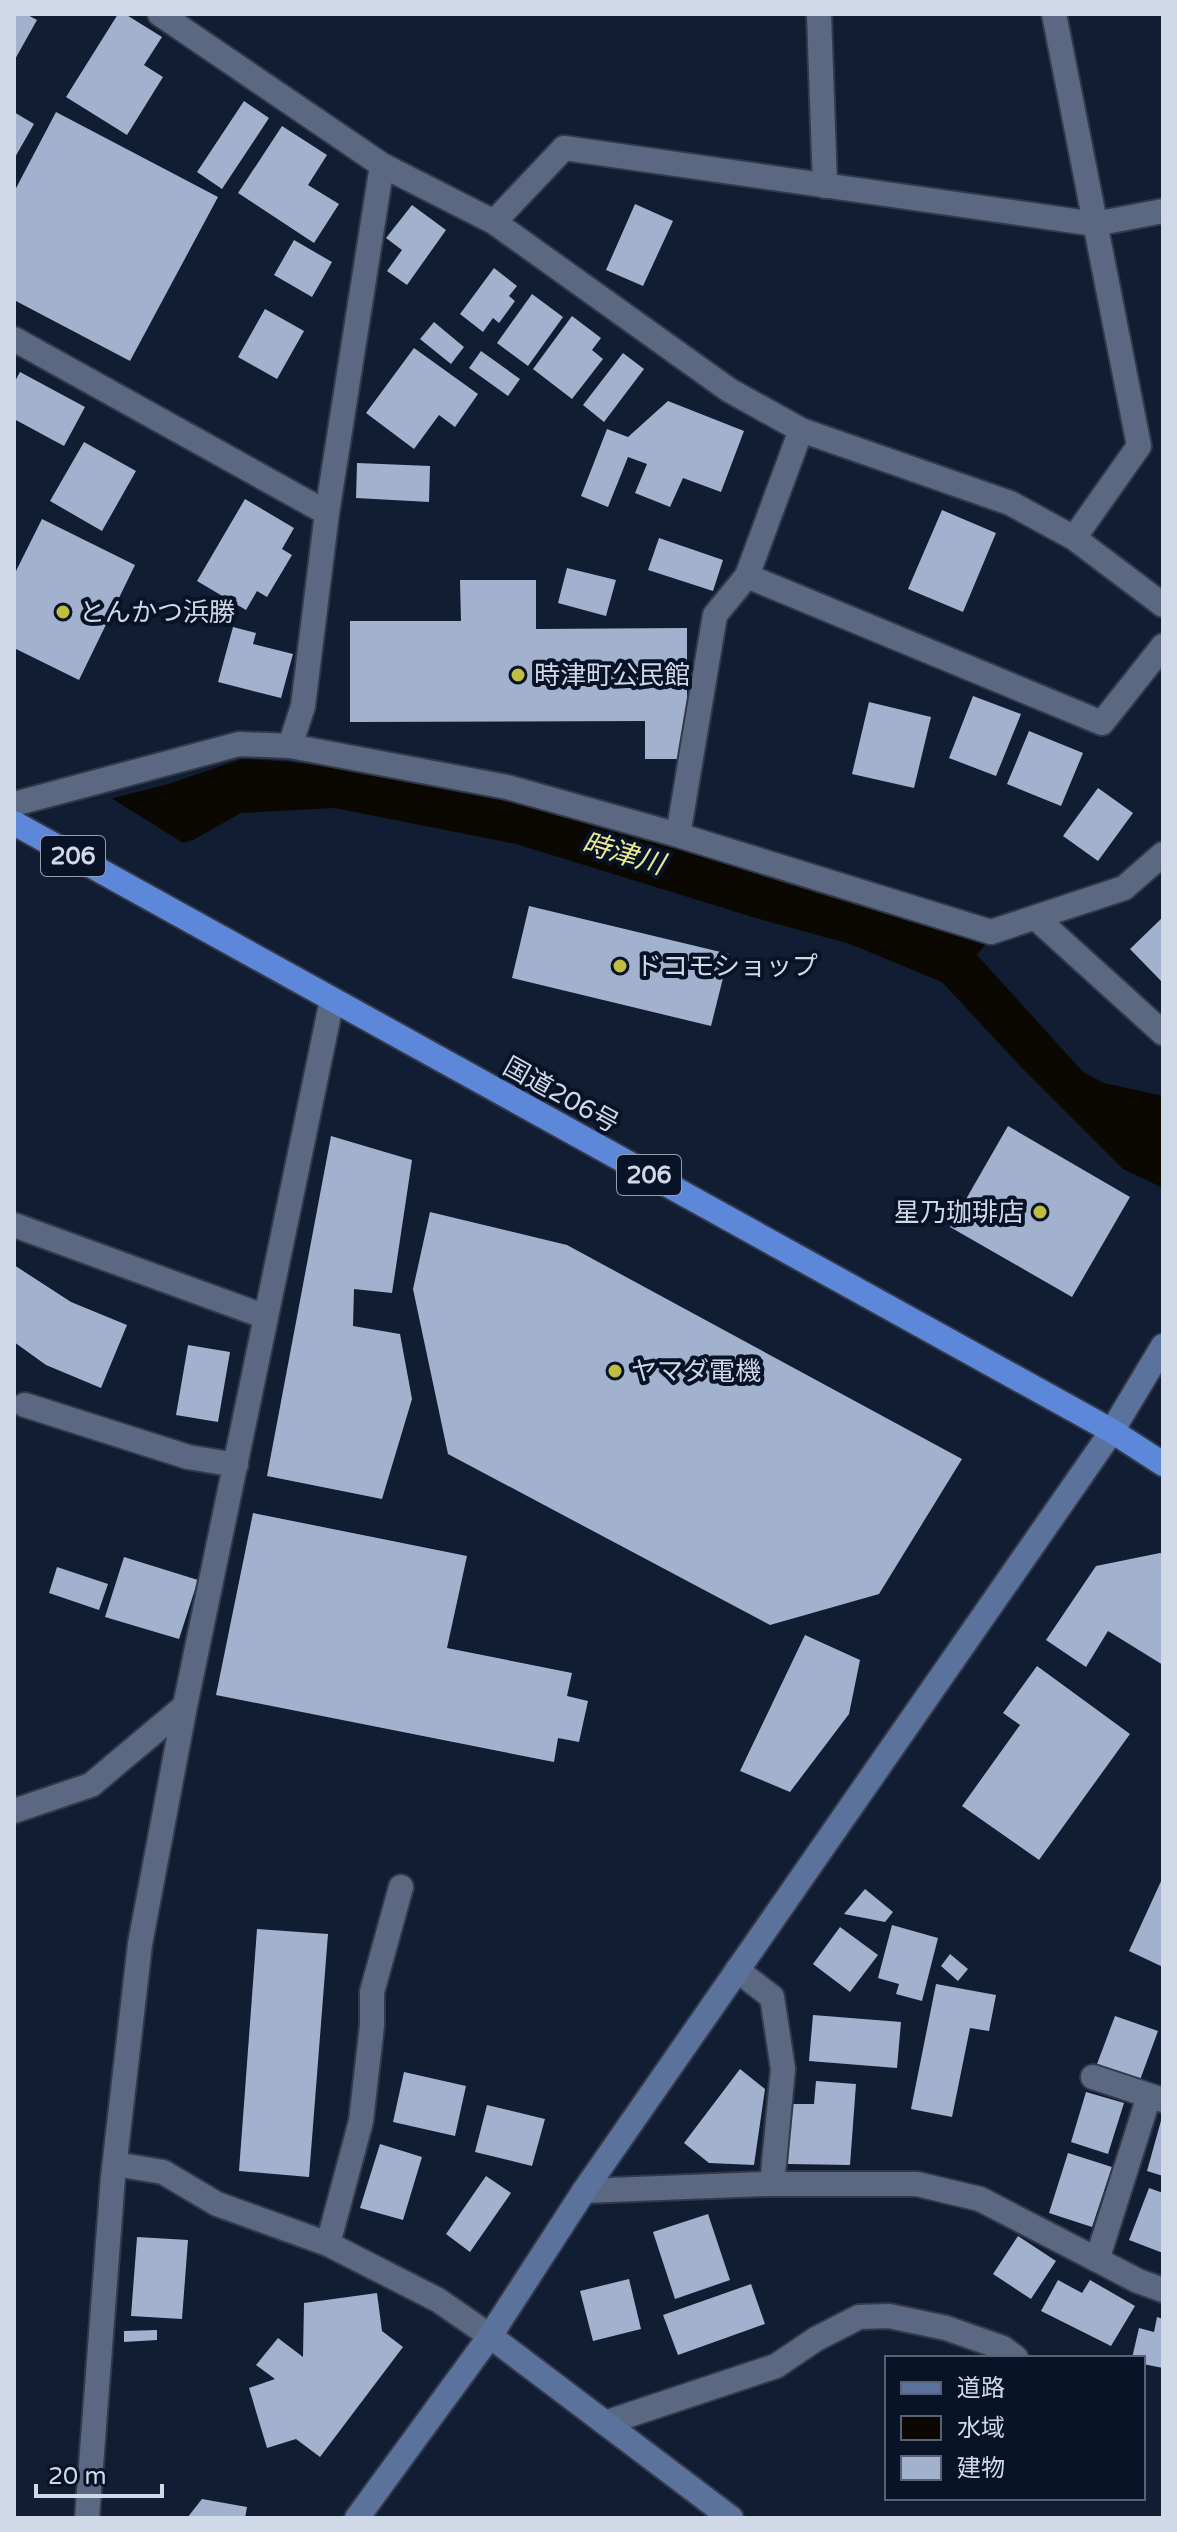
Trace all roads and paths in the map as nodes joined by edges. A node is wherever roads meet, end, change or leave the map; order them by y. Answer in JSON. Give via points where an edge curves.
{"nodes":[{"id":1,"x":160,"y":14,"type":"edge"},
{"id":2,"x":819,"y":14,"type":"edge"},
{"id":3,"x":1054,"y":14,"type":"edge"},
{"id":4,"x":382,"y":165,"type":"junction"},
{"id":5,"x":825,"y":186,"type":"junction"},
{"id":6,"x":1163,"y":211,"type":"edge"},
{"id":7,"x":494,"y":222,"type":"junction"},
{"id":8,"x":1095,"y":224,"type":"junction"},
{"id":9,"x":14,"y":339,"type":"edge"},
{"id":10,"x":801,"y":430,"type":"junction"},
{"id":11,"x":327,"y":513,"type":"junction"},
{"id":12,"x":1074,"y":538,"type":"junction"},
{"id":13,"x":747,"y":576,"type":"junction"},
{"id":14,"x":1163,"y":605,"type":"edge"},
{"id":15,"x":1163,"y":646,"type":"edge"},
{"id":16,"x":290,"y":746,"type":"junction"},
{"id":17,"x":14,"y":804,"type":"edge"},
{"id":18,"x":14,"y":823,"type":"edge"},
{"id":19,"x":678,"y":835,"type":"junction"},
{"id":20,"x":1163,"y":854,"type":"edge"},
{"id":21,"x":1036,"y":918,"type":"junction"},
{"id":22,"x":332,"y":1000,"type":"junction"},
{"id":23,"x":1163,"y":1033,"type":"edge"},
{"id":24,"x":14,"y":1225,"type":"edge"},
{"id":25,"x":266,"y":1317,"type":"junction"},
{"id":26,"x":1163,"y":1346,"type":"edge"},
{"id":27,"x":25,"y":1405,"type":"dead end"},
{"id":28,"x":1112,"y":1431,"type":"junction"},
{"id":29,"x":1163,"y":1464,"type":"edge"},
{"id":30,"x":236,"y":1465,"type":"junction"},
{"id":31,"x":185,"y":1706,"type":"junction"},
{"id":32,"x":14,"y":1811,"type":"edge"},
{"id":33,"x":401,"y":1887,"type":"dead end"},
{"id":34,"x":737,"y":1970,"type":"junction"},
{"id":35,"x":1093,"y":2077,"type":"dead end"},
{"id":36,"x":1156,"y":2098,"type":"edge"},
{"id":37,"x":115,"y":2164,"type":"junction"},
{"id":38,"x":772,"y":2184,"type":"junction"},
{"id":39,"x":584,"y":2191,"type":"junction"},
{"id":40,"x":328,"y":2244,"type":"junction"},
{"id":41,"x":1097,"y":2260,"type":"junction"},
{"id":42,"x":1163,"y":2290,"type":"edge"},
{"id":43,"x":490,"y":2336,"type":"junction"},
{"id":44,"x":1013,"y":2356,"type":"edge"},
{"id":45,"x":605,"y":2423,"type":"junction"},
{"id":46,"x":87,"y":2518,"type":"edge"},
{"id":47,"x":357,"y":2518,"type":"edge"},
{"id":48,"x":731,"y":2518,"type":"edge"}],
"edges":[{"from":1,"to":4,"type":"street"},
{"from":2,"to":5,"type":"street"},
{"from":3,"to":8,"type":"street"},
{"from":4,"to":7,"type":"street"},
{"from":4,"to":11,"type":"street"},
{"from":5,"to":7,"type":"street","via":[[564,148]]},
{"from":5,"to":8,"type":"street"},
{"from":6,"to":8,"type":"street"},
{"from":7,"to":10,"type":"street","via":[[717,383]]},
{"from":8,"to":12,"type":"street","via":[[1139,446]]},
{"from":9,"to":11,"type":"street"},
{"from":10,"to":12,"type":"street","via":[[1010,503]]},
{"from":10,"to":13,"type":"street"},
{"from":11,"to":16,"type":"street","via":[[303,706]]},
{"from":12,"to":14,"type":"street"},
{"from":13,"to":15,"type":"street","via":[[1102,723]]},
{"from":13,"to":19,"type":"street","via":[[715,615]]},
{"from":16,"to":17,"type":"street","via":[[239,744]]},
{"from":16,"to":19,"type":"street","via":[[507,787]]},
{"from":18,"to":22,"type":"highway","name":"国道206号","number":"206"},
{"from":19,"to":21,"type":"street","via":[[991,932]]},
{"from":20,"to":21,"type":"street","via":[[1124,888]]},
{"from":21,"to":23,"type":"street"},
{"from":22,"to":25,"type":"street"},
{"from":22,"to":28,"type":"highway","name":"国道206号","number":"206"},
{"from":24,"to":25,"type":"street"},
{"from":25,"to":30,"type":"street"},
{"from":26,"to":28,"type":"street"},
{"from":27,"to":30,"type":"street","via":[[188,1457]]},
{"from":28,"to":29,"type":"highway","name":"国道206号","number":"206"},
{"from":28,"to":34,"type":"street"},
{"from":30,"to":31,"type":"street"},
{"from":31,"to":32,"type":"street","via":[[91,1785]]},
{"from":31,"to":37,"type":"street","via":[[140,1944]]},
{"from":33,"to":40,"type":"street","via":[[372,1992],[361,2121]]},
{"from":34,"to":38,"type":"street","via":[[772,1997],[783,2069]]},
{"from":34,"to":39,"type":"street"},
{"from":35,"to":36,"type":"street"},
{"from":36,"to":41,"type":"street"},
{"from":37,"to":40,"type":"street","via":[[163,2172],[217,2204]]},
{"from":37,"to":46,"type":"street"},
{"from":38,"to":39,"type":"street"},
{"from":38,"to":41,"type":"street","via":[[917,2184],[980,2199]]},
{"from":39,"to":43,"type":"street"},
{"from":40,"to":43,"type":"street","via":[[438,2300]]},
{"from":41,"to":42,"type":"street"},
{"from":43,"to":45,"type":"street"},
{"from":43,"to":47,"type":"street"},
{"from":44,"to":45,"type":"street","via":[[946,2328],[889,2316],[859,2317],[776,2366]]},
{"from":45,"to":48,"type":"street"}]}
